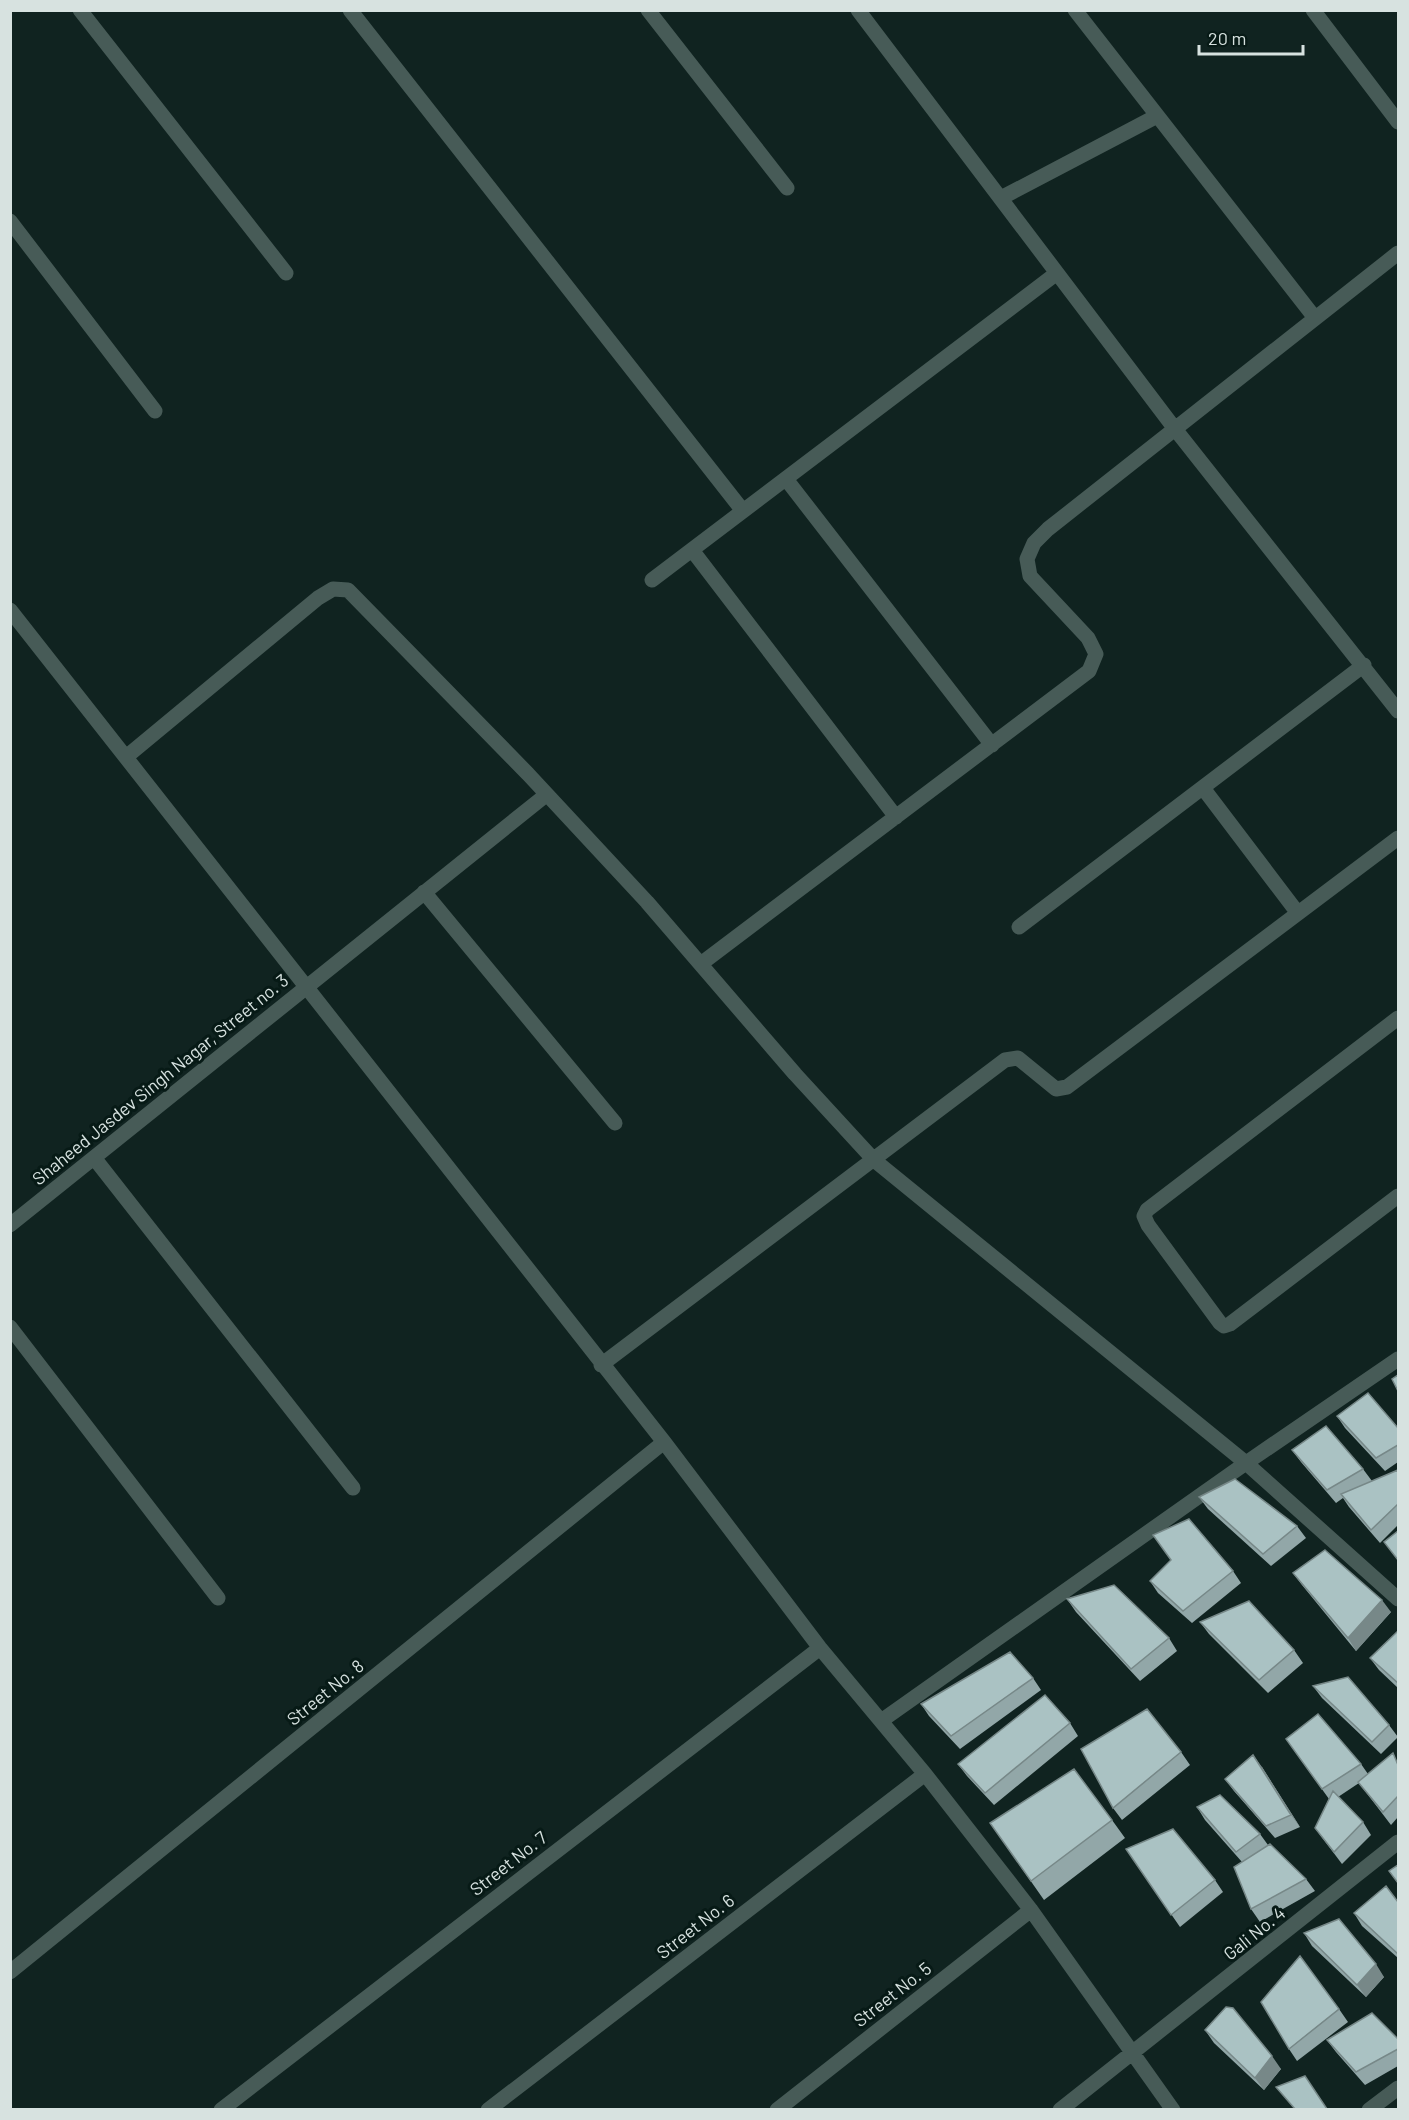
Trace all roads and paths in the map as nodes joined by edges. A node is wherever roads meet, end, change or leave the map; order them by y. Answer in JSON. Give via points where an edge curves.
{"nodes":[{"id":1,"x":80,"y":10,"type":"edge"},
{"id":2,"x":351,"y":10,"type":"edge"},
{"id":3,"x":648,"y":10,"type":"edge"},
{"id":4,"x":858,"y":10,"type":"edge"},
{"id":5,"x":1075,"y":10,"type":"edge"},
{"id":6,"x":1313,"y":10,"type":"edge"},
{"id":7,"x":1157,"y":116,"type":"junction"},
{"id":8,"x":1398,"y":122,"type":"edge"},
{"id":9,"x":787,"y":188,"type":"dead end"},
{"id":10,"x":1001,"y":198,"type":"junction"},
{"id":11,"x":10,"y":221,"type":"edge"},
{"id":12,"x":1398,"y":253,"type":"edge"},
{"id":13,"x":286,"y":273,"type":"dead end"},
{"id":14,"x":1057,"y":273,"type":"junction"},
{"id":15,"x":1315,"y":318,"type":"junction"},
{"id":16,"x":155,"y":411,"type":"dead end"},
{"id":17,"x":1175,"y":429,"type":"junction"},
{"id":18,"x":786,"y":479,"type":"junction"},
{"id":19,"x":743,"y":511,"type":"junction"},
{"id":20,"x":692,"y":550,"type":"junction"},
{"id":21,"x":652,"y":580,"type":"dead end"},
{"id":22,"x":10,"y":610,"type":"edge"},
{"id":23,"x":1364,"y":665,"type":"junction"},
{"id":24,"x":1398,"y":711,"type":"edge"},
{"id":25,"x":992,"y":745,"type":"junction"},
{"id":26,"x":126,"y":757,"type":"junction"},
{"id":27,"x":1203,"y":788,"type":"junction"},
{"id":28,"x":546,"y":795,"type":"junction"},
{"id":29,"x":896,"y":817,"type":"junction"},
{"id":30,"x":1398,"y":838,"type":"edge"},
{"id":31,"x":424,"y":892,"type":"junction"},
{"id":32,"x":1297,"y":912,"type":"junction"},
{"id":33,"x":1019,"y":927,"type":"dead end"},
{"id":34,"x":702,"y":963,"type":"junction"},
{"id":35,"x":306,"y":987,"type":"junction"},
{"id":36,"x":1398,"y":1018,"type":"edge"},
{"id":37,"x":615,"y":1123,"type":"dead end"},
{"id":38,"x":95,"y":1159,"type":"junction"},
{"id":39,"x":874,"y":1160,"type":"junction"},
{"id":40,"x":1398,"y":1196,"type":"edge"},
{"id":41,"x":10,"y":1225,"type":"edge"},
{"id":42,"x":10,"y":1327,"type":"edge"},
{"id":43,"x":1398,"y":1359,"type":"edge"},
{"id":44,"x":601,"y":1365,"type":"junction"},
{"id":45,"x":664,"y":1442,"type":"junction"},
{"id":46,"x":1246,"y":1463,"type":"junction"},
{"id":47,"x":352,"y":1488,"type":"dead end"},
{"id":48,"x":218,"y":1598,"type":"dead end"},
{"id":49,"x":1398,"y":1599,"type":"edge"},
{"id":50,"x":820,"y":1648,"type":"junction"},
{"id":51,"x":881,"y":1721,"type":"junction"},
{"id":52,"x":925,"y":1774,"type":"junction"},
{"id":53,"x":1398,"y":1842,"type":"edge"},
{"id":54,"x":1031,"y":1910,"type":"junction"},
{"id":55,"x":10,"y":1972,"type":"edge"},
{"id":56,"x":1134,"y":2053,"type":"junction"},
{"id":57,"x":1398,"y":2088,"type":"edge"},
{"id":58,"x":221,"y":2109,"type":"edge"},
{"id":59,"x":488,"y":2109,"type":"edge"},
{"id":60,"x":777,"y":2109,"type":"edge"},
{"id":61,"x":1060,"y":2109,"type":"edge"},
{"id":62,"x":1173,"y":2109,"type":"edge"},
{"id":63,"x":1369,"y":2109,"type":"edge"}],
"edges":[{"from":1,"to":13,"type":"street"},
{"from":2,"to":19,"type":"street"},
{"from":3,"to":9,"type":"street"},
{"from":4,"to":10,"type":"street"},
{"from":5,"to":7,"type":"street"},
{"from":6,"to":8,"type":"street"},
{"from":7,"to":10,"type":"street"},
{"from":7,"to":15,"type":"street"},
{"from":10,"to":14,"type":"street"},
{"from":11,"to":16,"type":"street"},
{"from":12,"to":15,"type":"street"},
{"from":14,"to":17,"type":"street"},
{"from":14,"to":18,"type":"street"},
{"from":15,"to":17,"type":"street"},
{"from":17,"to":23,"type":"street"},
{"from":17,"to":25,"type":"street","via":[[1034,543],[1027,559],[1030,576],[1088,638],[1095,654],[1089,671]]},
{"from":18,"to":19,"type":"street"},
{"from":18,"to":25,"type":"street"},
{"from":19,"to":20,"type":"street"},
{"from":20,"to":21,"type":"street"},
{"from":20,"to":29,"type":"street"},
{"from":22,"to":26,"type":"street"},
{"from":23,"to":24,"type":"street"},
{"from":23,"to":27,"type":"street"},
{"from":25,"to":29,"type":"street"},
{"from":26,"to":28,"type":"street","via":[[318,598],[333,589],[348,590]]},
{"from":26,"to":35,"type":"street"},
{"from":27,"to":32,"type":"street"},
{"from":27,"to":33,"type":"street"},
{"from":28,"to":31,"type":"street","name":"Shaheed Jasdev Singh Nagar, Street no. 3"},
{"from":28,"to":34,"type":"street"},
{"from":29,"to":34,"type":"street"},
{"from":30,"to":32,"type":"street"},
{"from":31,"to":35,"type":"street","name":"Shaheed Jasdev Singh Nagar, Street no. 3"},
{"from":31,"to":37,"type":"street"},
{"from":32,"to":39,"type":"street","via":[[1067,1087],[1056,1089],[1018,1058],[1011,1057]]},
{"from":34,"to":39,"type":"street"},
{"from":35,"to":38,"type":"street","name":"Shaheed Jasdev Singh Nagar, Street no. 3"},
{"from":35,"to":44,"type":"street"},
{"from":36,"to":40,"type":"street","via":[[1144,1216],[1224,1326]]},
{"from":38,"to":41,"type":"street","name":"Shaheed Jasdev Singh Nagar, Street no. 3"},
{"from":38,"to":47,"type":"street"},
{"from":39,"to":44,"type":"street"},
{"from":39,"to":46,"type":"street"},
{"from":42,"to":48,"type":"street"},
{"from":43,"to":46,"type":"street"},
{"from":44,"to":45,"type":"street"},
{"from":45,"to":50,"type":"street"},
{"from":45,"to":55,"type":"street","name":"Street No. 8"},
{"from":46,"to":49,"type":"street"},
{"from":46,"to":51,"type":"street"},
{"from":50,"to":51,"type":"street"},
{"from":50,"to":58,"type":"street","name":"Street No. 7"},
{"from":51,"to":52,"type":"street"},
{"from":52,"to":54,"type":"street"},
{"from":52,"to":59,"type":"street","name":"Street No. 6"},
{"from":53,"to":56,"type":"street","name":"Gali No. 4"},
{"from":54,"to":56,"type":"street"},
{"from":54,"to":60,"type":"street","name":"Street No. 5"},
{"from":56,"to":61,"type":"street","name":"Gali No. 4"},
{"from":56,"to":62,"type":"street"},
{"from":57,"to":63,"type":"street"}]}
